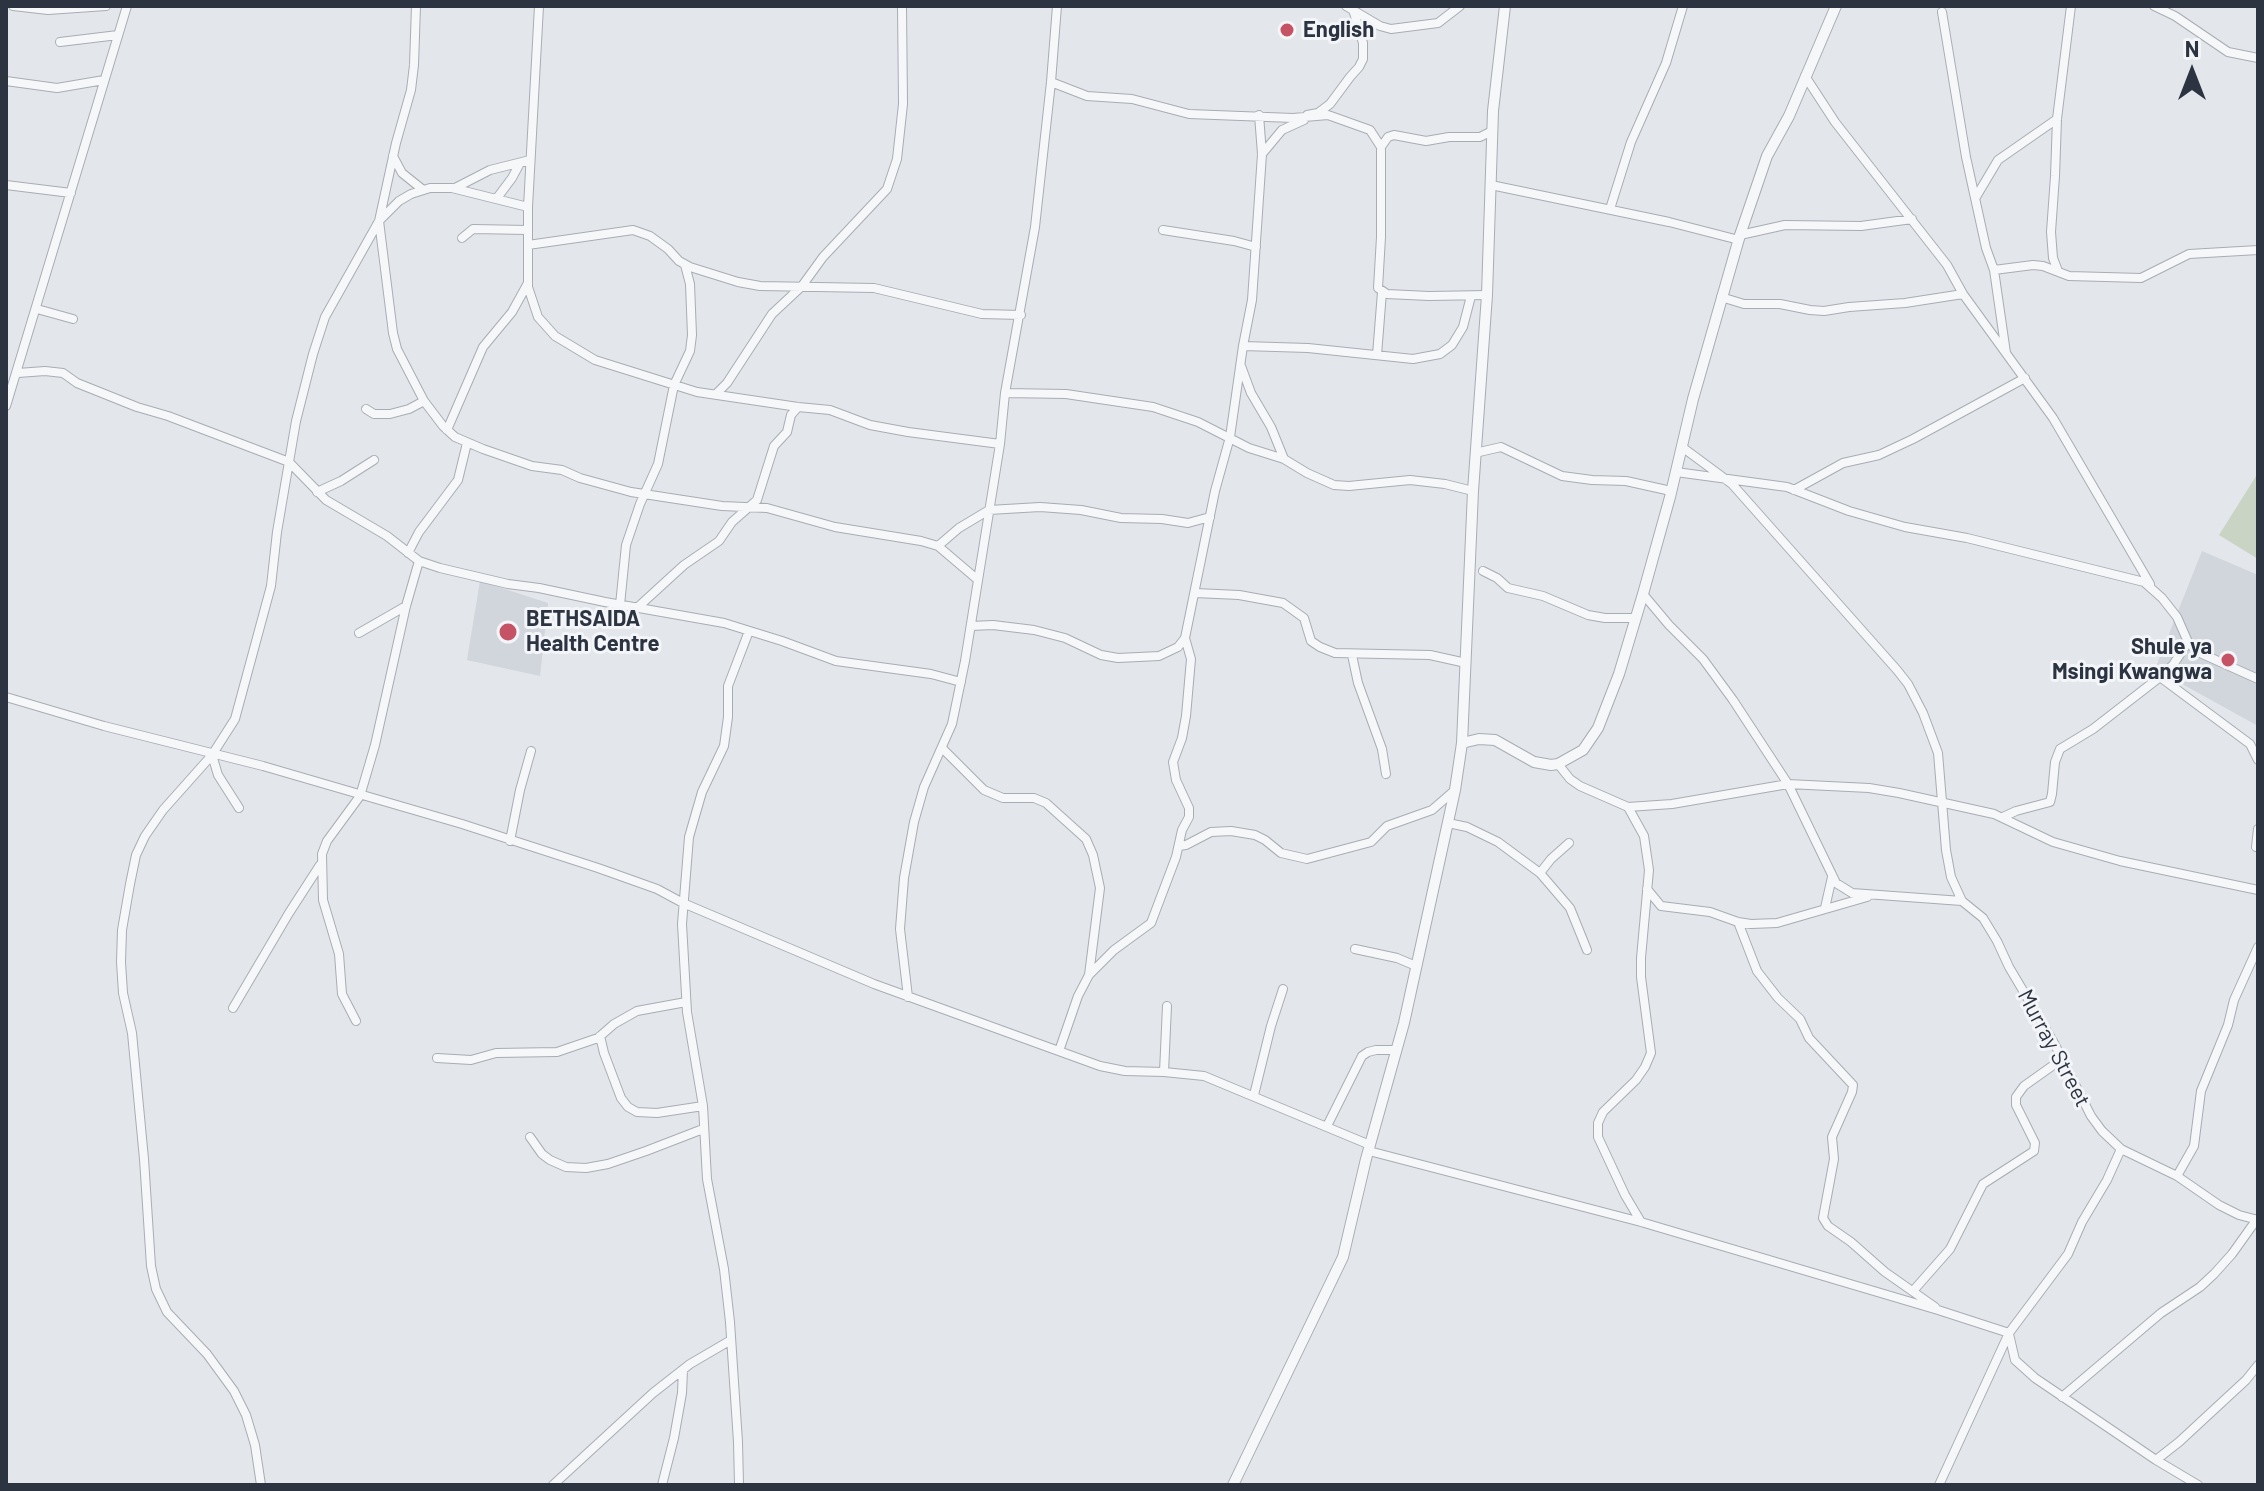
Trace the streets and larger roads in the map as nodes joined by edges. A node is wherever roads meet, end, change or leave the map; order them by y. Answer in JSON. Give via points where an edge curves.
{"nodes":[{"id":1,"x":13,"y":6,"type":"edge"},
{"id":2,"x":106,"y":6,"type":"edge"},
{"id":3,"x":127,"y":6,"type":"edge"},
{"id":4,"x":416,"y":6,"type":"edge"},
{"id":5,"x":539,"y":6,"type":"edge"},
{"id":6,"x":902,"y":6,"type":"edge"},
{"id":7,"x":1057,"y":6,"type":"edge"},
{"id":8,"x":1346,"y":6,"type":"edge"},
{"id":9,"x":1460,"y":6,"type":"edge"},
{"id":10,"x":1505,"y":6,"type":"edge"},
{"id":11,"x":1683,"y":6,"type":"edge"},
{"id":12,"x":1836,"y":6,"type":"edge"},
{"id":13,"x":2071,"y":6,"type":"edge"},
{"id":14,"x":2154,"y":6,"type":"edge"},
{"id":15,"x":1353,"y":9,"type":"edge"},
{"id":16,"x":1942,"y":12,"type":"dead end"},
{"id":17,"x":118,"y":35,"type":"junction"},
{"id":18,"x":60,"y":42,"type":"dead end"},
{"id":19,"x":2258,"y":58,"type":"edge"},
{"id":20,"x":1805,"y":76,"type":"junction"},
{"id":21,"x":104,"y":80,"type":"junction"},
{"id":22,"x":6,"y":81,"type":"edge"},
{"id":23,"x":1051,"y":82,"type":"junction"},
{"id":24,"x":1259,"y":115,"type":"junction"},
{"id":25,"x":1307,"y":115,"type":"junction"},
{"id":26,"x":2057,"y":119,"type":"junction"},
{"id":27,"x":1492,"y":131,"type":"junction"},
{"id":28,"x":1381,"y":147,"type":"junction"},
{"id":29,"x":1262,"y":154,"type":"junction"},
{"id":30,"x":393,"y":156,"type":"junction"},
{"id":31,"x":530,"y":160,"type":"junction"},
{"id":32,"x":520,"y":163,"type":"junction"},
{"id":33,"x":6,"y":185,"type":"edge"},
{"id":34,"x":1491,"y":185,"type":"junction"},
{"id":35,"x":422,"y":189,"type":"junction"},
{"id":36,"x":455,"y":189,"type":"junction"},
{"id":37,"x":71,"y":193,"type":"junction"},
{"id":38,"x":1976,"y":197,"type":"junction"},
{"id":39,"x":497,"y":198,"type":"junction"},
{"id":40,"x":528,"y":207,"type":"junction"},
{"id":41,"x":1610,"y":209,"type":"junction"},
{"id":42,"x":1912,"y":219,"type":"junction"},
{"id":43,"x":379,"y":221,"type":"junction"},
{"id":44,"x":528,"y":230,"type":"junction"},
{"id":45,"x":1163,"y":230,"type":"dead end"},
{"id":46,"x":1739,"y":237,"type":"junction"},
{"id":47,"x":462,"y":238,"type":"dead end"},
{"id":48,"x":528,"y":245,"type":"junction"},
{"id":49,"x":1256,"y":247,"type":"junction"},
{"id":50,"x":2258,"y":250,"type":"edge"},
{"id":51,"x":685,"y":265,"type":"junction"},
{"id":52,"x":1994,"y":270,"type":"junction"},
{"id":53,"x":2058,"y":271,"type":"junction"},
{"id":54,"x":528,"y":282,"type":"junction"},
{"id":55,"x":802,"y":286,"type":"junction"},
{"id":56,"x":1382,"y":292,"type":"junction"},
{"id":57,"x":1963,"y":294,"type":"junction"},
{"id":58,"x":1487,"y":295,"type":"junction"},
{"id":59,"x":1471,"y":296,"type":"junction"},
{"id":60,"x":1721,"y":297,"type":"junction"},
{"id":61,"x":37,"y":309,"type":"junction"},
{"id":62,"x":1021,"y":315,"type":"junction"},
{"id":63,"x":73,"y":319,"type":"dead end"},
{"id":64,"x":1243,"y":346,"type":"junction"},
{"id":65,"x":1377,"y":355,"type":"junction"},
{"id":66,"x":2007,"y":356,"type":"junction"},
{"id":67,"x":1240,"y":365,"type":"junction"},
{"id":68,"x":13,"y":378,"type":"edge"},
{"id":69,"x":2025,"y":378,"type":"junction"},
{"id":70,"x":674,"y":385,"type":"junction"},
{"id":71,"x":1005,"y":393,"type":"junction"},
{"id":72,"x":715,"y":395,"type":"junction"},
{"id":73,"x":424,"y":401,"type":"junction"},
{"id":74,"x":6,"y":406,"type":"edge"},
{"id":75,"x":798,"y":407,"type":"junction"},
{"id":76,"x":366,"y":409,"type":"dead end"},
{"id":77,"x":447,"y":430,"type":"junction"},
{"id":78,"x":1230,"y":437,"type":"junction"},
{"id":79,"x":467,"y":443,"type":"junction"},
{"id":80,"x":1000,"y":444,"type":"junction"},
{"id":81,"x":1682,"y":447,"type":"junction"},
{"id":82,"x":1475,"y":453,"type":"junction"},
{"id":83,"x":1284,"y":459,"type":"junction"},
{"id":84,"x":374,"y":460,"type":"dead end"},
{"id":85,"x":289,"y":462,"type":"junction"},
{"id":86,"x":1676,"y":472,"type":"junction"},
{"id":87,"x":1726,"y":478,"type":"junction"},
{"id":88,"x":1794,"y":490,"type":"junction"},
{"id":89,"x":1473,"y":491,"type":"junction"},
{"id":90,"x":1671,"y":491,"type":"junction"},
{"id":91,"x":317,"y":492,"type":"junction"},
{"id":92,"x":644,"y":494,"type":"junction"},
{"id":93,"x":751,"y":507,"type":"junction"},
{"id":94,"x":989,"y":510,"type":"junction"},
{"id":95,"x":1210,"y":517,"type":"junction"},
{"id":96,"x":938,"y":546,"type":"junction"},
{"id":97,"x":408,"y":553,"type":"junction"},
{"id":98,"x":419,"y":561,"type":"junction"},
{"id":99,"x":1483,"y":571,"type":"dead end"},
{"id":100,"x":978,"y":580,"type":"junction"},
{"id":101,"x":2152,"y":588,"type":"junction"},
{"id":102,"x":1195,"y":593,"type":"junction"},
{"id":103,"x":1643,"y":594,"type":"junction"},
{"id":104,"x":620,"y":605,"type":"junction"},
{"id":105,"x":406,"y":606,"type":"junction"},
{"id":106,"x":638,"y":607,"type":"junction"},
{"id":107,"x":1636,"y":618,"type":"junction"},
{"id":108,"x":971,"y":626,"type":"junction"},
{"id":109,"x":749,"y":631,"type":"junction"},
{"id":110,"x":359,"y":633,"type":"dead end"},
{"id":111,"x":1185,"y":638,"type":"junction"},
{"id":112,"x":2188,"y":642,"type":"junction"},
{"id":113,"x":1352,"y":655,"type":"junction"},
{"id":114,"x":1466,"y":663,"type":"junction"},
{"id":115,"x":2160,"y":677,"type":"junction"},
{"id":116,"x":2258,"y":679,"type":"edge"},
{"id":117,"x":961,"y":682,"type":"junction"},
{"id":118,"x":6,"y":697,"type":"edge"},
{"id":119,"x":2254,"y":741,"type":"edge"},
{"id":120,"x":1462,"y":743,"type":"junction"},
{"id":121,"x":942,"y":748,"type":"junction"},
{"id":122,"x":531,"y":751,"type":"dead end"},
{"id":123,"x":212,"y":755,"type":"junction"},
{"id":124,"x":2258,"y":760,"type":"edge"},
{"id":125,"x":1558,"y":764,"type":"junction"},
{"id":126,"x":1386,"y":774,"type":"dead end"},
{"id":127,"x":1788,"y":784,"type":"junction"},
{"id":128,"x":1455,"y":790,"type":"junction"},
{"id":129,"x":360,"y":796,"type":"junction"},
{"id":130,"x":1942,"y":802,"type":"junction"},
{"id":131,"x":1628,"y":807,"type":"junction"},
{"id":132,"x":239,"y":808,"type":"dead end"},
{"id":133,"x":2003,"y":817,"type":"junction"},
{"id":134,"x":1448,"y":823,"type":"junction"},
{"id":135,"x":2258,"y":829,"type":"edge"},
{"id":136,"x":510,"y":841,"type":"junction"},
{"id":137,"x":1569,"y":843,"type":"dead end"},
{"id":138,"x":1179,"y":846,"type":"junction"},
{"id":139,"x":2256,"y":847,"type":"edge"},
{"id":140,"x":321,"y":865,"type":"junction"},
{"id":141,"x":1540,"y":873,"type":"junction"},
{"id":142,"x":1832,"y":877,"type":"junction"},
{"id":143,"x":1646,"y":889,"type":"junction"},
{"id":144,"x":2258,"y":890,"type":"edge"},
{"id":145,"x":1874,"y":895,"type":"junction"},
{"id":146,"x":1962,"y":901,"type":"junction"},
{"id":147,"x":683,"y":903,"type":"junction"},
{"id":148,"x":1660,"y":905,"type":"junction"},
{"id":149,"x":1645,"y":906,"type":"junction"},
{"id":150,"x":1825,"y":908,"type":"junction"},
{"id":151,"x":1738,"y":922,"type":"junction"},
{"id":152,"x":2258,"y":947,"type":"edge"},
{"id":153,"x":1355,"y":949,"type":"dead end"},
{"id":154,"x":1587,"y":950,"type":"dead end"},
{"id":155,"x":1416,"y":966,"type":"junction"},
{"id":156,"x":1089,"y":975,"type":"junction"},
{"id":157,"x":1283,"y":989,"type":"dead end"},
{"id":158,"x":908,"y":997,"type":"junction"},
{"id":159,"x":686,"y":1002,"type":"junction"},
{"id":160,"x":1167,"y":1006,"type":"dead end"},
{"id":161,"x":233,"y":1008,"type":"dead end"},
{"id":162,"x":356,"y":1021,"type":"dead end"},
{"id":163,"x":600,"y":1036,"type":"junction"},
{"id":164,"x":1395,"y":1050,"type":"junction"},
{"id":165,"x":1059,"y":1051,"type":"junction"},
{"id":166,"x":437,"y":1058,"type":"dead end"},
{"id":167,"x":2062,"y":1059,"type":"junction"},
{"id":168,"x":1164,"y":1072,"type":"junction"},
{"id":169,"x":1254,"y":1095,"type":"junction"},
{"id":170,"x":703,"y":1106,"type":"junction"},
{"id":171,"x":1327,"y":1126,"type":"junction"},
{"id":172,"x":703,"y":1129,"type":"junction"},
{"id":173,"x":530,"y":1137,"type":"dead end"},
{"id":174,"x":1369,"y":1148,"type":"junction"},
{"id":175,"x":2121,"y":1149,"type":"junction"},
{"id":176,"x":2177,"y":1176,"type":"junction"},
{"id":177,"x":2258,"y":1220,"type":"edge"},
{"id":178,"x":1641,"y":1222,"type":"junction"},
{"id":179,"x":1913,"y":1291,"type":"junction"},
{"id":180,"x":1938,"y":1310,"type":"junction"},
{"id":181,"x":2009,"y":1333,"type":"junction"},
{"id":182,"x":731,"y":1340,"type":"junction"},
{"id":183,"x":2258,"y":1365,"type":"edge"},
{"id":184,"x":683,"y":1370,"type":"junction"},
{"id":185,"x":2062,"y":1397,"type":"junction"},
{"id":186,"x":2156,"y":1460,"type":"junction"},
{"id":187,"x":261,"y":1485,"type":"edge"},
{"id":188,"x":553,"y":1485,"type":"edge"},
{"id":189,"x":662,"y":1485,"type":"edge"},
{"id":190,"x":739,"y":1485,"type":"edge"},
{"id":191,"x":1233,"y":1485,"type":"edge"},
{"id":192,"x":1939,"y":1485,"type":"edge"},
{"id":193,"x":2198,"y":1485,"type":"edge"}],
"edges":[{"from":1,"to":2,"type":"street"},
{"from":3,"to":17,"type":"street"},
{"from":4,"to":30,"type":"street","via":[[413,77]]},
{"from":5,"to":31,"type":"street"},
{"from":6,"to":55,"type":"street","via":[[903,104],[889,184]]},
{"from":7,"to":23,"type":"street"},
{"from":8,"to":15,"type":"street"},
{"from":9,"to":15,"type":"street","via":[[1441,22],[1397,29],[1385,28]]},
{"from":10,"to":27,"type":"street"},
{"from":11,"to":41,"type":"street"},
{"from":12,"to":20,"type":"street"},
{"from":13,"to":26,"type":"street"},
{"from":14,"to":19,"type":"street","via":[[2224,50]]},
{"from":15,"to":25,"type":"street","via":[[1363,43],[1361,63],[1330,104]]},
{"from":16,"to":38,"type":"street"},
{"from":17,"to":18,"type":"street"},
{"from":17,"to":21,"type":"street"},
{"from":20,"to":42,"type":"street"},
{"from":20,"to":46,"type":"street","via":[[1767,156]]},
{"from":21,"to":22,"type":"street","via":[[57,88]]},
{"from":21,"to":37,"type":"street"},
{"from":23,"to":24,"type":"street","via":[[1087,96],[1132,99],[1189,114]]},
{"from":23,"to":62,"type":"street"},
{"from":24,"to":25,"type":"street"},
{"from":24,"to":29,"type":"street"},
{"from":25,"to":28,"type":"street","via":[[1328,115],[1370,130]]},
{"from":25,"to":29,"type":"street","via":[[1282,130]]},
{"from":26,"to":38,"type":"street","via":[[1998,160]]},
{"from":26,"to":53,"type":"street","via":[[2051,232]]},
{"from":27,"to":28,"type":"street","via":[[1480,137],[1426,141],[1394,135]]},
{"from":27,"to":34,"type":"street"},
{"from":28,"to":56,"type":"street","via":[[1377,283]]},
{"from":29,"to":49,"type":"street"},
{"from":30,"to":35,"type":"street","via":[[402,173]]},
{"from":30,"to":43,"type":"street"},
{"from":31,"to":32,"type":"street"},
{"from":31,"to":40,"type":"street"},
{"from":32,"to":36,"type":"street","via":[[490,170]]},
{"from":32,"to":39,"type":"street"},
{"from":33,"to":37,"type":"street"},
{"from":34,"to":41,"type":"street"},
{"from":34,"to":58,"type":"street"},
{"from":35,"to":36,"type":"street"},
{"from":35,"to":43,"type":"street","via":[[399,201]]},
{"from":36,"to":39,"type":"street"},
{"from":37,"to":61,"type":"street"},
{"from":38,"to":52,"type":"street"},
{"from":39,"to":40,"type":"street"},
{"from":40,"to":44,"type":"street"},
{"from":41,"to":46,"type":"street"},
{"from":42,"to":46,"type":"street","via":[[1861,226],[1785,225]]},
{"from":42,"to":57,"type":"street"},
{"from":43,"to":73,"type":"street","via":[[395,340]]},
{"from":43,"to":85,"type":"street","via":[[321,326]]},
{"from":44,"to":47,"type":"street","via":[[473,229]]},
{"from":44,"to":48,"type":"street"},
{"from":45,"to":49,"type":"street"},
{"from":46,"to":60,"type":"street"},
{"from":48,"to":51,"type":"street","via":[[633,230],[660,242]]},
{"from":48,"to":54,"type":"street"},
{"from":49,"to":64,"type":"street"},
{"from":50,"to":53,"type":"street","via":[[2193,253],[2141,278],[2076,277]]},
{"from":51,"to":55,"type":"street","via":[[749,285]]},
{"from":51,"to":70,"type":"street","via":[[692,335],[688,359]]},
{"from":52,"to":53,"type":"street","via":[[2033,265]]},
{"from":52,"to":66,"type":"street"},
{"from":54,"to":70,"type":"street","via":[[538,317],[555,336],[595,360]]},
{"from":54,"to":77,"type":"street","via":[[483,347]]},
{"from":55,"to":62,"type":"street","via":[[874,288],[982,314]]},
{"from":55,"to":72,"type":"street","via":[[766,323]]},
{"from":56,"to":59,"type":"street"},
{"from":56,"to":65,"type":"street"},
{"from":57,"to":60,"type":"street","via":[[1824,311]]},
{"from":57,"to":66,"type":"street"},
{"from":58,"to":59,"type":"street"},
{"from":58,"to":82,"type":"street"},
{"from":59,"to":65,"type":"street","via":[[1463,327],[1447,351],[1419,358]]},
{"from":60,"to":81,"type":"street"},
{"from":61,"to":63,"type":"street"},
{"from":61,"to":68,"type":"street"},
{"from":62,"to":71,"type":"street"},
{"from":64,"to":65,"type":"street"},
{"from":64,"to":67,"type":"street"},
{"from":66,"to":69,"type":"street"},
{"from":67,"to":78,"type":"street"},
{"from":67,"to":83,"type":"street"},
{"from":68,"to":74,"type":"street"},
{"from":68,"to":85,"type":"street","via":[[63,373],[137,407]]},
{"from":69,"to":88,"type":"street","via":[[1913,439],[1879,455],[1843,463]]},
{"from":69,"to":101,"type":"street"},
{"from":70,"to":72,"type":"street"},
{"from":70,"to":92,"type":"street","via":[[658,464]]},
{"from":71,"to":78,"type":"street","via":[[1066,394],[1153,407]]},
{"from":71,"to":80,"type":"street"},
{"from":72,"to":75,"type":"street"},
{"from":73,"to":76,"type":"street","via":[[390,414]]},
{"from":73,"to":77,"type":"street"},
{"from":75,"to":80,"type":"street","via":[[830,410],[908,432]]},
{"from":75,"to":93,"type":"street","via":[[774,446]]},
{"from":77,"to":79,"type":"street"},
{"from":78,"to":83,"type":"street"},
{"from":78,"to":95,"type":"street"},
{"from":79,"to":92,"type":"street","via":[[532,466]]},
{"from":79,"to":97,"type":"street","via":[[458,480]]},
{"from":80,"to":94,"type":"street"},
{"from":81,"to":86,"type":"street"},
{"from":81,"to":87,"type":"street","name":"Murray Street"},
{"from":82,"to":89,"type":"street"},
{"from":82,"to":90,"type":"street","via":[[1501,447],[1562,476]]},
{"from":83,"to":89,"type":"street","via":[[1334,485],[1410,480]]},
{"from":84,"to":91,"type":"street"},
{"from":85,"to":91,"type":"street"},
{"from":85,"to":123,"type":"street","via":[[271,586],[244,692],[235,719]]},
{"from":86,"to":87,"type":"street"},
{"from":86,"to":90,"type":"street"},
{"from":87,"to":88,"type":"street"},
{"from":87,"to":130,"type":"street","name":"Murray Street","via":[[1908,684],[1937,746]]},
{"from":88,"to":101,"type":"street","via":[[1905,527],[1967,538]]},
{"from":89,"to":114,"type":"street"},
{"from":90,"to":103,"type":"street"},
{"from":91,"to":97,"type":"street"},
{"from":92,"to":93,"type":"street"},
{"from":92,"to":104,"type":"street","via":[[626,545]]},
{"from":93,"to":96,"type":"street"},
{"from":93,"to":106,"type":"street","via":[[719,541]]},
{"from":94,"to":95,"type":"street","via":[[1081,510],[1188,523]]},
{"from":94,"to":96,"type":"street"},
{"from":94,"to":100,"type":"street"},
{"from":95,"to":102,"type":"street"},
{"from":96,"to":100,"type":"street"},
{"from":97,"to":98,"type":"street"},
{"from":98,"to":104,"type":"street"},
{"from":98,"to":105,"type":"street"},
{"from":99,"to":107,"type":"street","via":[[1514,591],[1543,596],[1588,615]]},
{"from":100,"to":108,"type":"street"},
{"from":101,"to":112,"type":"street","via":[[2177,617]]},
{"from":102,"to":111,"type":"street"},
{"from":102,"to":113,"type":"street","via":[[1283,603],[1304,618],[1313,643]]},
{"from":103,"to":107,"type":"street"},
{"from":103,"to":127,"type":"street","via":[[1703,659]]},
{"from":104,"to":106,"type":"street"},
{"from":105,"to":110,"type":"street"},
{"from":105,"to":129,"type":"street"},
{"from":106,"to":109,"type":"street"},
{"from":107,"to":125,"type":"street","via":[[1598,728],[1583,750]]},
{"from":108,"to":111,"type":"street","via":[[1034,630],[1118,658],[1159,656]]},
{"from":108,"to":117,"type":"street"},
{"from":109,"to":117,"type":"street","via":[[836,661]]},
{"from":109,"to":147,"type":"street","via":[[728,686],[724,746],[689,837]]},
{"from":111,"to":138,"type":"street","via":[[1191,659],[1189,689],[1185,730],[1173,762],[1190,814]]},
{"from":112,"to":115,"type":"street"},
{"from":112,"to":116,"type":"street","via":[[2208,658]]},
{"from":113,"to":114,"type":"street","via":[[1430,655]]},
{"from":113,"to":126,"type":"street"},
{"from":114,"to":120,"type":"street"},
{"from":115,"to":119,"type":"street"},
{"from":115,"to":133,"type":"street","via":[[2060,749],[2050,802]]},
{"from":117,"to":121,"type":"street"},
{"from":118,"to":123,"type":"street"},
{"from":119,"to":124,"type":"street"},
{"from":120,"to":125,"type":"street","via":[[1495,740],[1534,762]]},
{"from":120,"to":128,"type":"street"},
{"from":121,"to":156,"type":"street","via":[[984,790],[1046,803],[1086,839],[1100,888]]},
{"from":121,"to":158,"type":"street","via":[[924,787],[904,878],[900,929]]},
{"from":122,"to":136,"type":"street"},
{"from":123,"to":129,"type":"street"},
{"from":123,"to":132,"type":"street"},
{"from":123,"to":187,"type":"street","via":[[163,810],[139,848],[124,915],[121,962],[156,1289],[167,1312],[234,1391],[255,1445]]},
{"from":125,"to":131,"type":"street","via":[[1580,786]]},
{"from":127,"to":130,"type":"street","via":[[1869,788]]},
{"from":127,"to":131,"type":"street"},
{"from":127,"to":142,"type":"street"},
{"from":128,"to":134,"type":"street"},
{"from":128,"to":138,"type":"street","via":[[1432,810],[1387,826],[1371,842],[1307,859],[1286,855],[1263,838],[1239,832],[1211,832]]},
{"from":129,"to":136,"type":"street"},
{"from":129,"to":140,"type":"street","via":[[325,845]]},
{"from":130,"to":133,"type":"street"},
{"from":130,"to":146,"type":"street","name":"Murray Street","via":[[1951,877]]},
{"from":131,"to":143,"type":"street","via":[[1644,836]]},
{"from":133,"to":144,"type":"street","via":[[2066,846]]},
{"from":134,"to":141,"type":"street","via":[[1498,842]]},
{"from":134,"to":155,"type":"street"},
{"from":135,"to":139,"type":"street"},
{"from":136,"to":147,"type":"street","via":[[639,882]]},
{"from":137,"to":141,"type":"street"},
{"from":138,"to":156,"type":"street","via":[[1151,923]]},
{"from":140,"to":161,"type":"street"},
{"from":140,"to":162,"type":"street","via":[[342,994]]},
{"from":141,"to":154,"type":"street","via":[[1570,908]]},
{"from":142,"to":145,"type":"street","via":[[1852,893]]},
{"from":142,"to":150,"type":"street"},
{"from":143,"to":148,"type":"street"},
{"from":143,"to":149,"type":"street"},
{"from":145,"to":146,"type":"street"},
{"from":145,"to":150,"type":"street"},
{"from":146,"to":167,"type":"street","name":"Murray Street","via":[[1983,918]]},
{"from":147,"to":158,"type":"street"},
{"from":147,"to":159,"type":"street"},
{"from":148,"to":149,"type":"street"},
{"from":148,"to":151,"type":"street"},
{"from":149,"to":178,"type":"street","via":[[1641,977],[1651,1053],[1636,1080],[1598,1123],[1598,1137]]},
{"from":150,"to":151,"type":"street","via":[[1777,923]]},
{"from":151,"to":179,"type":"street","via":[[1757,971],[1853,1085],[1832,1137],[1834,1159],[1823,1218]]},
{"from":152,"to":176,"type":"street","via":[[2201,1091],[2194,1146]]},
{"from":153,"to":155,"type":"street"},
{"from":155,"to":164,"type":"street"},
{"from":156,"to":165,"type":"street"},
{"from":157,"to":169,"type":"street"},
{"from":158,"to":165,"type":"street"},
{"from":159,"to":163,"type":"street","via":[[637,1011]]},
{"from":159,"to":170,"type":"street"},
{"from":160,"to":168,"type":"street"},
{"from":163,"to":166,"type":"street","via":[[557,1052]]},
{"from":163,"to":170,"type":"street","via":[[628,1107],[657,1113]]},
{"from":164,"to":171,"type":"street","via":[[1362,1056]]},
{"from":164,"to":174,"type":"street"},
{"from":165,"to":168,"type":"street","via":[[1112,1069]]},
{"from":167,"to":175,"type":"street","name":"Murray Street","via":[[2091,1116]]},
{"from":167,"to":179,"type":"street","via":[[2016,1097],[2036,1148],[1983,1184],[1950,1249]]},
{"from":168,"to":169,"type":"street","via":[[1204,1076]]},
{"from":169,"to":171,"type":"street"},
{"from":170,"to":172,"type":"street"},
{"from":171,"to":174,"type":"street"},
{"from":172,"to":173,"type":"street","via":[[586,1168],[550,1160]]},
{"from":172,"to":182,"type":"street"},
{"from":174,"to":178,"type":"street"},
{"from":174,"to":191,"type":"street","via":[[1343,1257]]},
{"from":175,"to":176,"type":"street","name":"Murray Street"},
{"from":175,"to":181,"type":"street","via":[[2068,1254]]},
{"from":176,"to":177,"type":"street","name":"Murray Street","via":[[2219,1205]]},
{"from":177,"to":185,"type":"street","via":[[2200,1287]]},
{"from":178,"to":180,"type":"street"},
{"from":179,"to":180,"type":"street"},
{"from":180,"to":181,"type":"street"},
{"from":181,"to":185,"type":"street","via":[[2015,1360]]},
{"from":181,"to":192,"type":"street"},
{"from":182,"to":184,"type":"street"},
{"from":182,"to":190,"type":"street"},
{"from":183,"to":186,"type":"street"},
{"from":184,"to":188,"type":"street"},
{"from":184,"to":189,"type":"street"},
{"from":185,"to":186,"type":"street"},
{"from":186,"to":193,"type":"street"}]}
